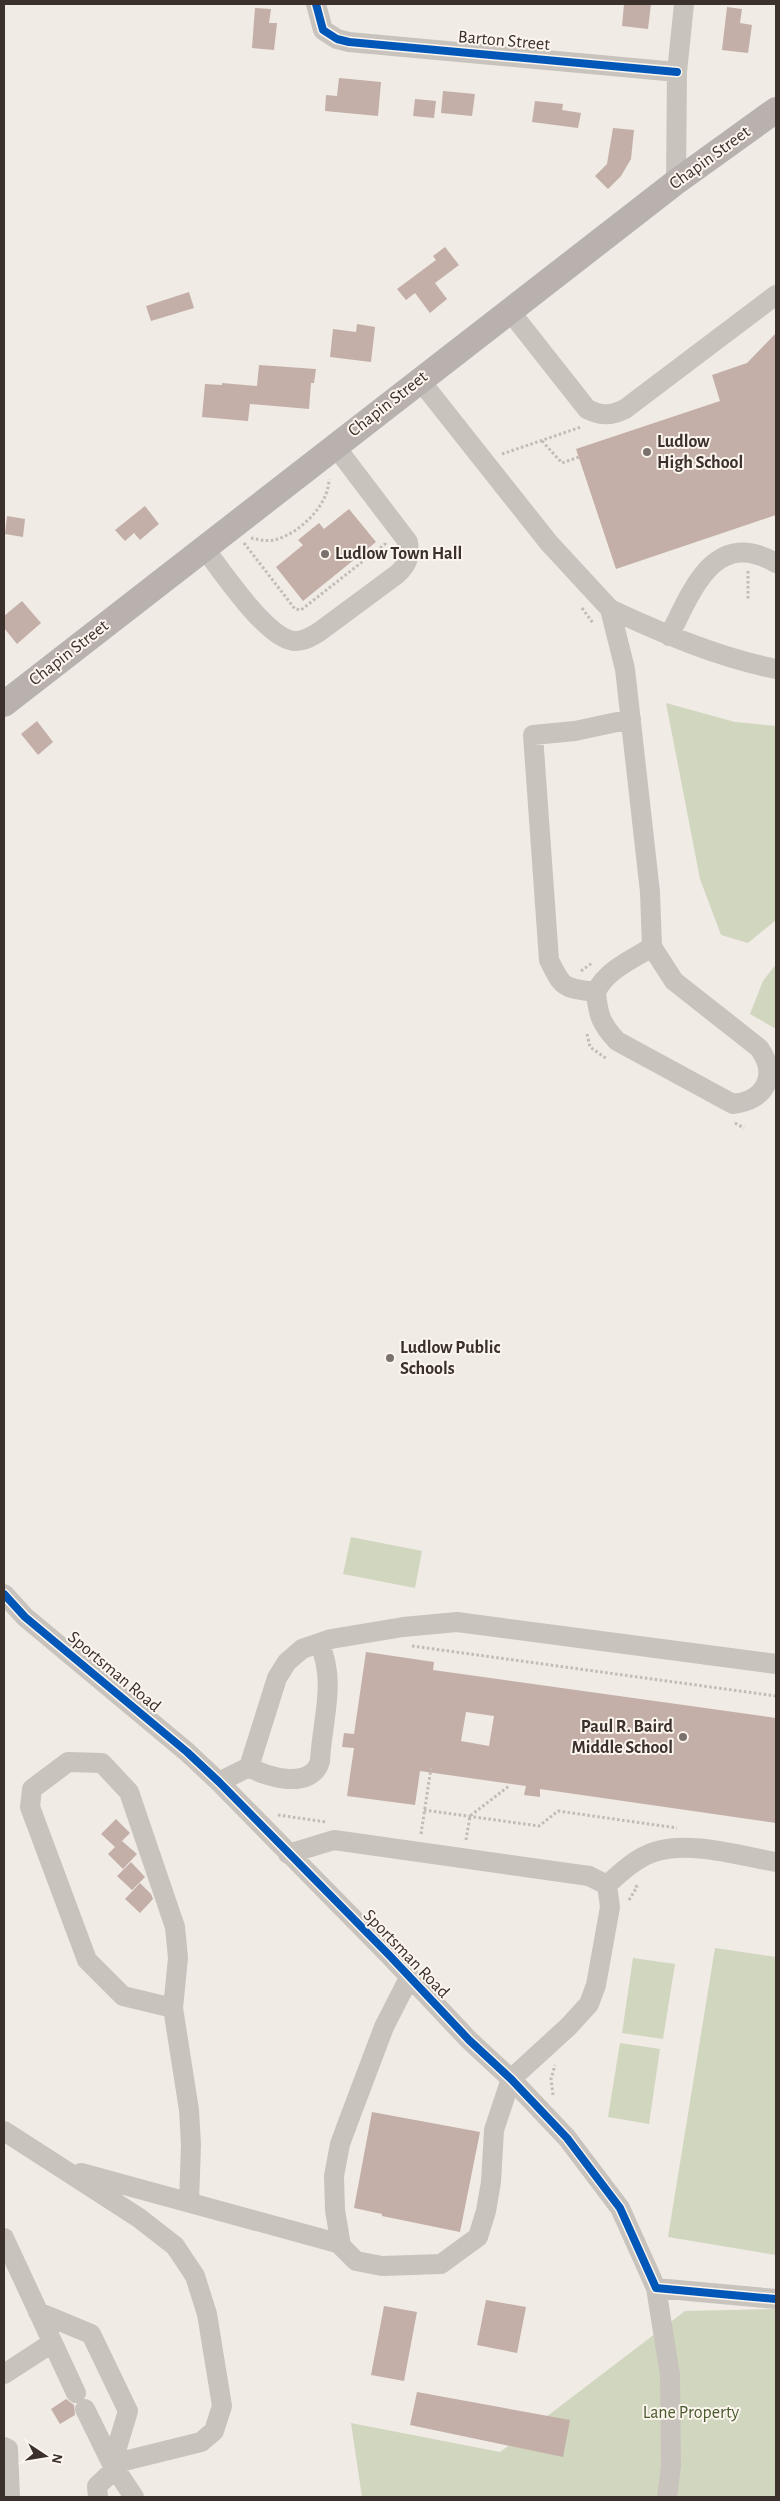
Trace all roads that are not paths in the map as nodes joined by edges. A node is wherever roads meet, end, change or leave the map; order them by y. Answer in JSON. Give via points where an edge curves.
{"nodes":[{"id":1,"x":316,"y":4,"type":"edge"},
{"id":2,"x":684,"y":4,"type":"edge"},
{"id":3,"x":677,"y":72,"type":"junction"},
{"id":4,"x":775,"y":113,"type":"edge"},
{"id":5,"x":676,"y":182,"type":"junction"},
{"id":6,"x":776,"y":295,"type":"edge"},
{"id":7,"x":509,"y":310,"type":"junction"},
{"id":8,"x":419,"y":379,"type":"junction"},
{"id":9,"x":335,"y":446,"type":"junction"},
{"id":10,"x":204,"y":548,"type":"junction"},
{"id":11,"x":776,"y":563,"type":"edge"},
{"id":12,"x":610,"y":609,"type":"junction"},
{"id":13,"x":669,"y":636,"type":"junction"},
{"id":14,"x":772,"y":663,"type":"edge"},
{"id":15,"x":4,"y":704,"type":"edge"},
{"id":16,"x":631,"y":719,"type":"junction"},
{"id":17,"x":652,"y":947,"type":"junction"},
{"id":18,"x":587,"y":991,"type":"junction"},
{"id":19,"x":4,"y":1594,"type":"edge"},
{"id":20,"x":319,"y":1643,"type":"junction"},
{"id":21,"x":776,"y":1664,"type":"edge"},
{"id":22,"x":248,"y":1767,"type":"junction"},
{"id":23,"x":219,"y":1782,"type":"junction"},
{"id":24,"x":288,"y":1854,"type":"junction"},
{"id":25,"x":776,"y":1862,"type":"edge"},
{"id":26,"x":606,"y":1885,"type":"junction"},
{"id":27,"x":409,"y":1978,"type":"junction"},
{"id":28,"x":172,"y":2008,"type":"junction"},
{"id":29,"x":510,"y":2079,"type":"junction"},
{"id":30,"x":4,"y":2131,"type":"edge"},
{"id":31,"x":62,"y":2168,"type":"junction"},
{"id":32,"x":188,"y":2202,"type":"junction"},
{"id":33,"x":4,"y":2238,"type":"edge"},
{"id":34,"x":341,"y":2244,"type":"junction"},
{"id":35,"x":656,"y":2288,"type":"junction"},
{"id":36,"x":776,"y":2299,"type":"edge"},
{"id":37,"x":38,"y":2312,"type":"junction"},
{"id":38,"x":52,"y":2343,"type":"junction"},
{"id":39,"x":4,"y":2374,"type":"edge"},
{"id":40,"x":4,"y":2448,"type":"edge"},
{"id":41,"x":114,"y":2467,"type":"junction"},
{"id":42,"x":10,"y":2497,"type":"edge"},
{"id":43,"x":98,"y":2497,"type":"edge"},
{"id":44,"x":134,"y":2497,"type":"edge"},
{"id":45,"x":667,"y":2497,"type":"edge"}],
"edges":[{"from":1,"to":3,"type":"street","name":"Barton Street","via":[[319,22],[329,35],[349,42]]},
{"from":2,"to":3,"type":"street"},
{"from":3,"to":5,"type":"street"},
{"from":4,"to":5,"type":"main road","name":"Chapin Street"},
{"from":5,"to":7,"type":"main road","name":"Chapin Street"},
{"from":6,"to":7,"type":"street","via":[[625,409],[605,415],[587,409]]},
{"from":7,"to":8,"type":"main road","name":"Chapin Street"},
{"from":8,"to":9,"type":"main road","name":"Chapin Street"},
{"from":8,"to":12,"type":"street","via":[[549,543]]},
{"from":9,"to":10,"type":"main road","name":"Chapin Street"},
{"from":9,"to":10,"type":"street","via":[[408,542],[410,555],[405,567],[319,632],[294,641],[268,628]]},
{"from":10,"to":15,"type":"main road","name":"Chapin Street"},
{"from":11,"to":13,"type":"street","via":[[748,552],[730,554],[715,561],[702,572]]},
{"from":12,"to":13,"type":"street"},
{"from":12,"to":16,"type":"street","via":[[625,669]]},
{"from":13,"to":14,"type":"street","via":[[740,662]]},
{"from":16,"to":17,"type":"street","via":[[650,892]]},
{"from":16,"to":18,"type":"street","via":[[575,731],[532,735],[548,960],[559,982]]},
{"from":17,"to":18,"type":"street"},
{"from":17,"to":18,"type":"street","via":[[674,982],[759,1048],[767,1058],[769,1074],[764,1089],[754,1099],[733,1104],[617,1041],[603,1027]]},
{"from":19,"to":23,"type":"street","name":"Sportsman Road","via":[[25,1617]]},
{"from":20,"to":21,"type":"street","via":[[331,1638],[402,1627],[457,1622]]},
{"from":20,"to":22,"type":"street","via":[[302,1649],[287,1662],[277,1678],[259,1742]]},
{"from":20,"to":22,"type":"street","via":[[327,1659],[329,1676],[320,1761],[316,1770],[308,1777],[298,1779],[261,1774]]},
{"from":22,"to":23,"type":"street"},
{"from":23,"to":24,"type":"street","name":"Sportsman Road"},
{"from":24,"to":26,"type":"street","via":[[334,1840],[589,1876]]},
{"from":24,"to":27,"type":"street","name":"Sportsman Road"},
{"from":25,"to":26,"type":"street","via":[[692,1847],[654,1852],[624,1869]]},
{"from":26,"to":29,"type":"street","via":[[610,1907],[596,1985],[589,2004]]},
{"from":27,"to":29,"type":"street","name":"Sportsman Road"},
{"from":27,"to":34,"type":"street","via":[[384,2028],[340,2144],[334,2176]]},
{"from":28,"to":28,"type":"street","via":[[178,1958],[175,1926],[129,1792],[102,1763],[68,1762],[32,1789],[30,1807],[86,1960],[123,1996]]},
{"from":28,"to":32,"type":"street","via":[[189,2110]]},
{"from":29,"to":34,"type":"street","via":[[494,2130],[491,2182],[478,2237],[442,2264],[382,2266],[356,2261]]},
{"from":29,"to":35,"type":"street","name":"Sportsman Road","via":[[568,2138],[620,2208]]},
{"from":30,"to":31,"type":"street"},
{"from":31,"to":32,"type":"street"},
{"from":31,"to":41,"type":"street","via":[[139,2218],[175,2246],[195,2276],[207,2314],[222,2406],[214,2431],[201,2442]]},
{"from":32,"to":34,"type":"street"},
{"from":33,"to":37,"type":"street"},
{"from":35,"to":36,"type":"street"},
{"from":35,"to":45,"type":"street","name":"Sportsman Road","via":[[670,2375],[671,2466]]},
{"from":37,"to":38,"type":"street"},
{"from":37,"to":41,"type":"street","via":[[91,2334],[128,2411]]},
{"from":38,"to":39,"type":"street"},
{"from":38,"to":41,"type":"street"},
{"from":40,"to":42,"type":"street","via":[[8,2449]]},
{"from":41,"to":43,"type":"street","via":[[97,2486]]},
{"from":41,"to":44,"type":"street"}]}
